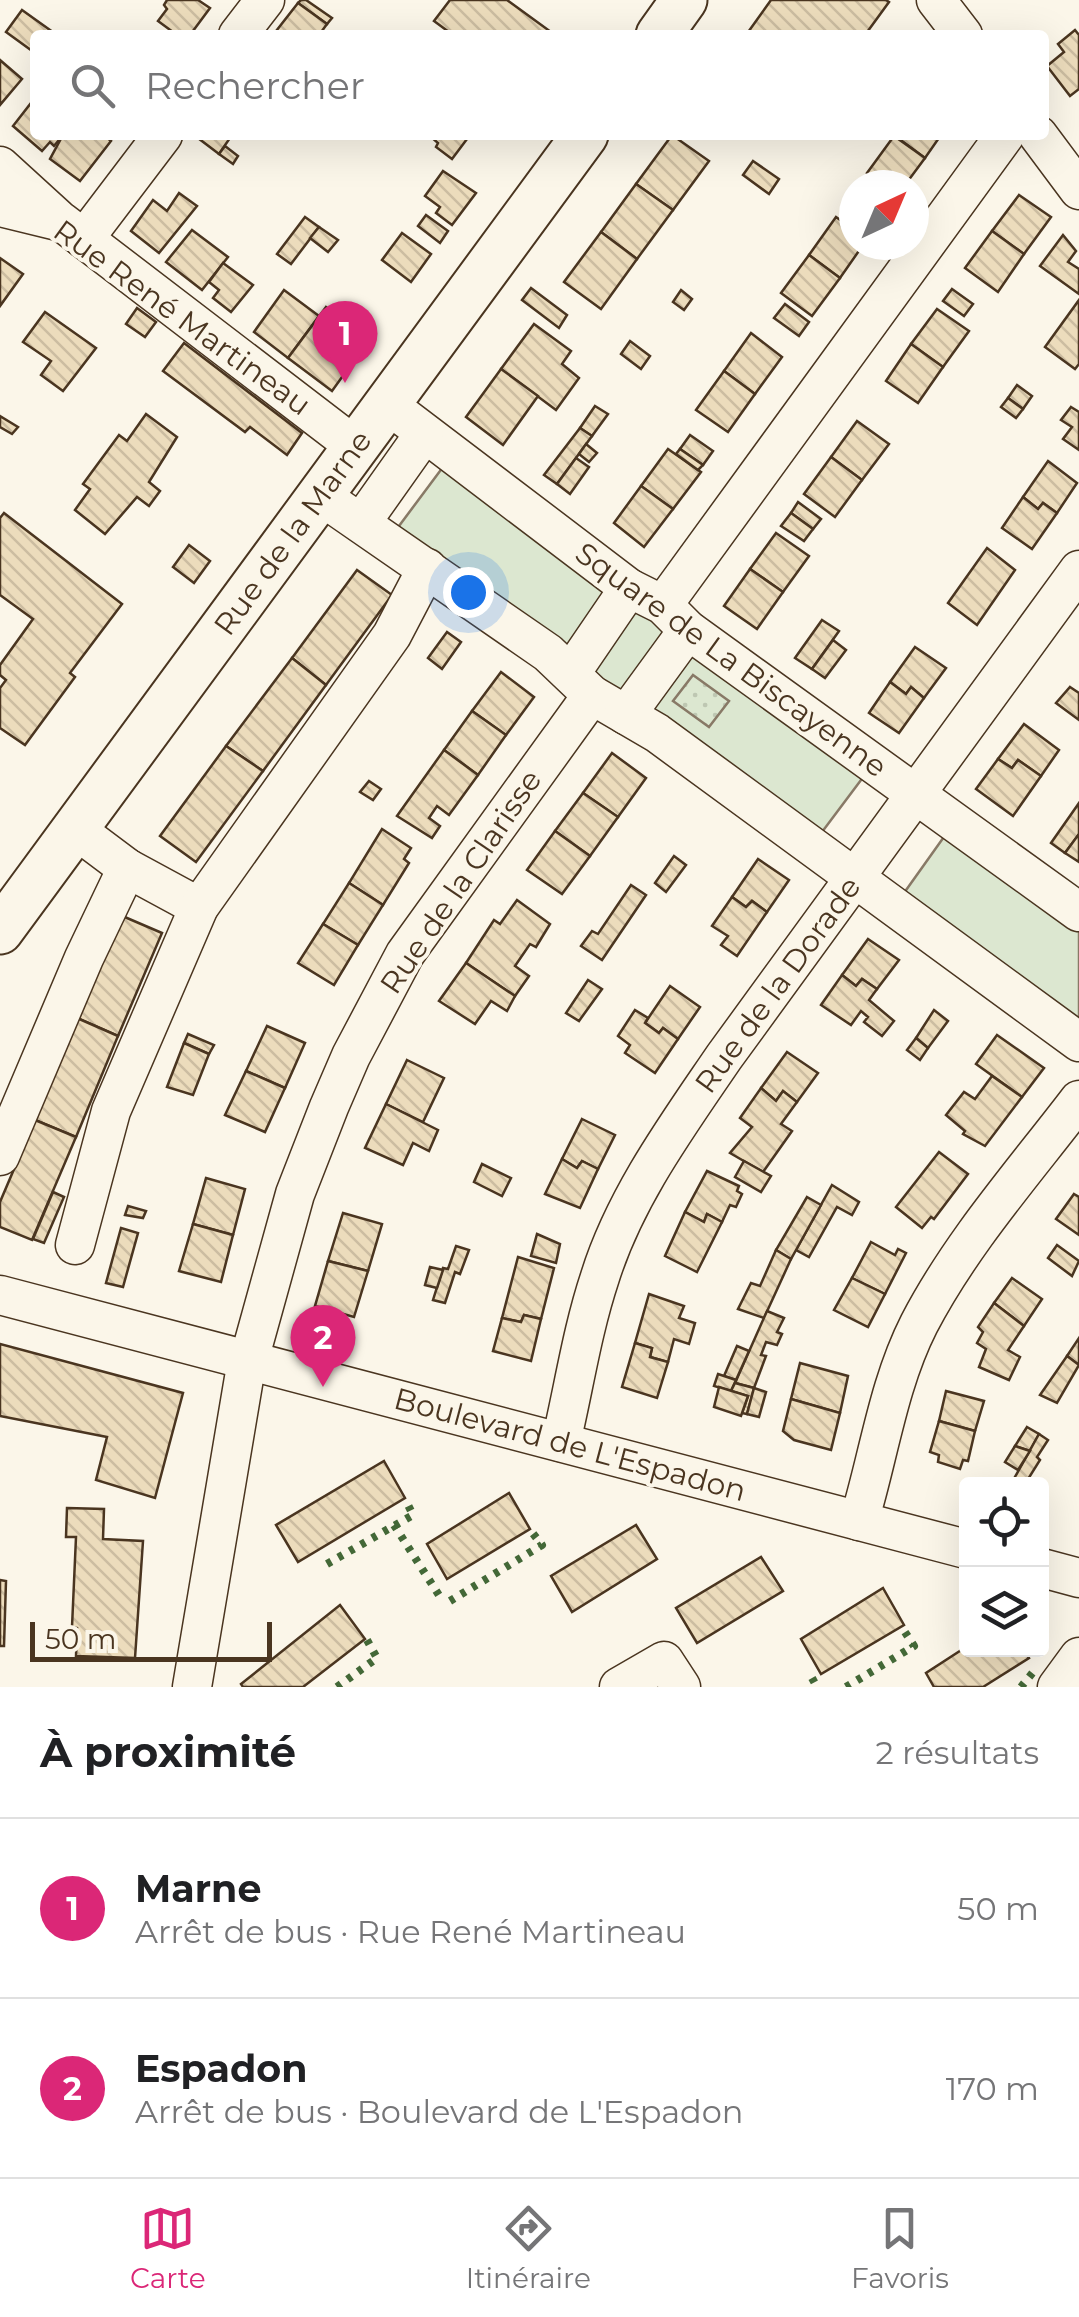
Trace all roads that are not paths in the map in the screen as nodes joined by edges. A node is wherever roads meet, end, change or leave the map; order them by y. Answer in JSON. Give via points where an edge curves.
{"nodes":[{"id":1,"x":265,"y":0,"type":"edge"},
{"id":2,"x":684,"y":0,"type":"edge"},
{"id":3,"x":936,"y":0,"type":"edge"},
{"id":4,"x":242,"y":30,"type":"edge"},
{"id":5,"x":663,"y":30,"type":"edge"},
{"id":6,"x":959,"y":30,"type":"edge"},
{"id":7,"x":158,"y":140,"type":"edge"},
{"id":8,"x":582,"y":140,"type":"edge"},
{"id":9,"x":1003,"y":140,"type":"edge"},
{"id":10,"x":1042,"y":140,"type":"edge"},
{"id":11,"x":0,"y":166,"type":"edge"},
{"id":12,"x":1079,"y":190,"type":"edge"},
{"id":13,"x":0,"y":207,"type":"edge"},
{"id":14,"x":73,"y":230,"type":"junction"},
{"id":15,"x":386,"y":404,"type":"junction"},
{"id":16,"x":424,"y":434,"type":"junction"},
{"id":17,"x":356,"y":447,"type":"junction"},
{"id":18,"x":321,"y":496,"type":"junction"},
{"id":19,"x":361,"y":523,"type":"junction"},
{"id":20,"x":427,"y":568,"type":"junction"},
{"id":21,"x":1079,"y":570,"type":"edge"},
{"id":22,"x":629,"y":588,"type":"junction"},
{"id":23,"x":676,"y":617,"type":"junction"},
{"id":24,"x":581,"y":684,"type":"junction"},
{"id":25,"x":626,"y":715,"type":"junction"},
{"id":26,"x":916,"y":793,"type":"junction"},
{"id":27,"x":75,"y":829,"type":"junction"},
{"id":28,"x":126,"y":868,"type":"junction"},
{"id":29,"x":853,"y":879,"type":"junction"},
{"id":30,"x":199,"y":908,"type":"junction"},
{"id":31,"x":1079,"y":912,"type":"edge"},
{"id":32,"x":0,"y":931,"type":"edge"},
{"id":33,"x":1079,"y":1042,"type":"edge"},
{"id":34,"x":1079,"y":1100,"type":"edge"},
{"id":35,"x":0,"y":1156,"type":"edge"},
{"id":36,"x":75,"y":1245,"type":"dead end"},
{"id":37,"x":0,"y":1295,"type":"edge"},
{"id":38,"x":250,"y":1360,"type":"junction"},
{"id":39,"x":561,"y":1442,"type":"junction"},
{"id":40,"x":860,"y":1520,"type":"junction"},
{"id":41,"x":959,"y":1547,"type":"edge"},
{"id":42,"x":1049,"y":1570,"type":"edge"},
{"id":43,"x":1079,"y":1578,"type":"edge"},
{"id":44,"x":1079,"y":1657,"type":"edge"},
{"id":45,"x":192,"y":1687,"type":"edge"},
{"id":46,"x":620,"y":1687,"type":"edge"},
{"id":47,"x":680,"y":1687,"type":"edge"},
{"id":48,"x":1058,"y":1687,"type":"edge"}],
"edges":[{"from":1,"to":4,"type":"street"},
{"from":2,"to":5,"type":"main road"},
{"from":3,"to":6,"type":"street"},
{"from":7,"to":14,"type":"street"},
{"from":8,"to":15,"type":"main road","name":"Rue de la Marne"},
{"from":9,"to":23,"type":"street"},
{"from":10,"to":12,"type":"street"},
{"from":11,"to":14,"type":"street"},
{"from":13,"to":14,"type":"street","name":"Rue René Martineau"},
{"from":14,"to":17,"type":"street","name":"Rue René Martineau"},
{"from":15,"to":16,"type":"street","name":"Square de La Biscayenne"},
{"from":15,"to":17,"type":"main road","name":"Rue de la Marne"},
{"from":16,"to":19,"type":"street"},
{"from":16,"to":22,"type":"street","name":"Square de La Biscayenne"},
{"from":17,"to":18,"type":"main road","name":"Rue de la Marne"},
{"from":18,"to":19,"type":"street"},
{"from":18,"to":27,"type":"main road","name":"Rue de la Marne"},
{"from":19,"to":20,"type":"street"},
{"from":20,"to":24,"type":"street"},
{"from":20,"to":30,"type":"street","via":[[392,635]]},
{"from":21,"to":26,"type":"street","name":"Rue de la Dorade"},
{"from":22,"to":23,"type":"street","name":"Square de La Biscayenne"},
{"from":22,"to":24,"type":"street","name":"Rue de la Clarisse"},
{"from":23,"to":25,"type":"street"},
{"from":23,"to":26,"type":"street","name":"Square de La Biscayenne"},
{"from":24,"to":25,"type":"street"},
{"from":24,"to":38,"type":"street","name":"Rue de la Clarisse","via":[[405,954],[351,1056],[295,1194]]},
{"from":25,"to":29,"type":"street"},
{"from":26,"to":29,"type":"street","name":"Rue de la Dorade"},
{"from":26,"to":31,"type":"street","name":"Square de La Biscayenne"},
{"from":27,"to":28,"type":"street"},
{"from":27,"to":32,"type":"main road","name":"Rue de la Marne"},
{"from":28,"to":30,"type":"street"},
{"from":28,"to":35,"type":"street"},
{"from":29,"to":33,"type":"street"},
{"from":29,"to":39,"type":"street","name":"Rue de la Dorade","via":[[724,1056],[630,1206],[601,1274]]},
{"from":30,"to":36,"type":"street","via":[[112,1111]]},
{"from":34,"to":40,"type":"street","via":[[959,1257],[919,1325],[894,1386]]},
{"from":37,"to":38,"type":"street","name":"Boulevard de L'Espadon"},
{"from":38,"to":39,"type":"street","name":"Boulevard de L'Espadon"},
{"from":38,"to":45,"type":"street","name":"Rue de la Clarisse"},
{"from":39,"to":40,"type":"street","name":"Boulevard de L'Espadon"},
{"from":40,"to":41,"type":"street","name":"Boulevard de L'Espadon"},
{"from":42,"to":43,"type":"street"},
{"from":44,"to":48,"type":"street"},
{"from":46,"to":47,"type":"street","via":[[664,1661]]}]}
